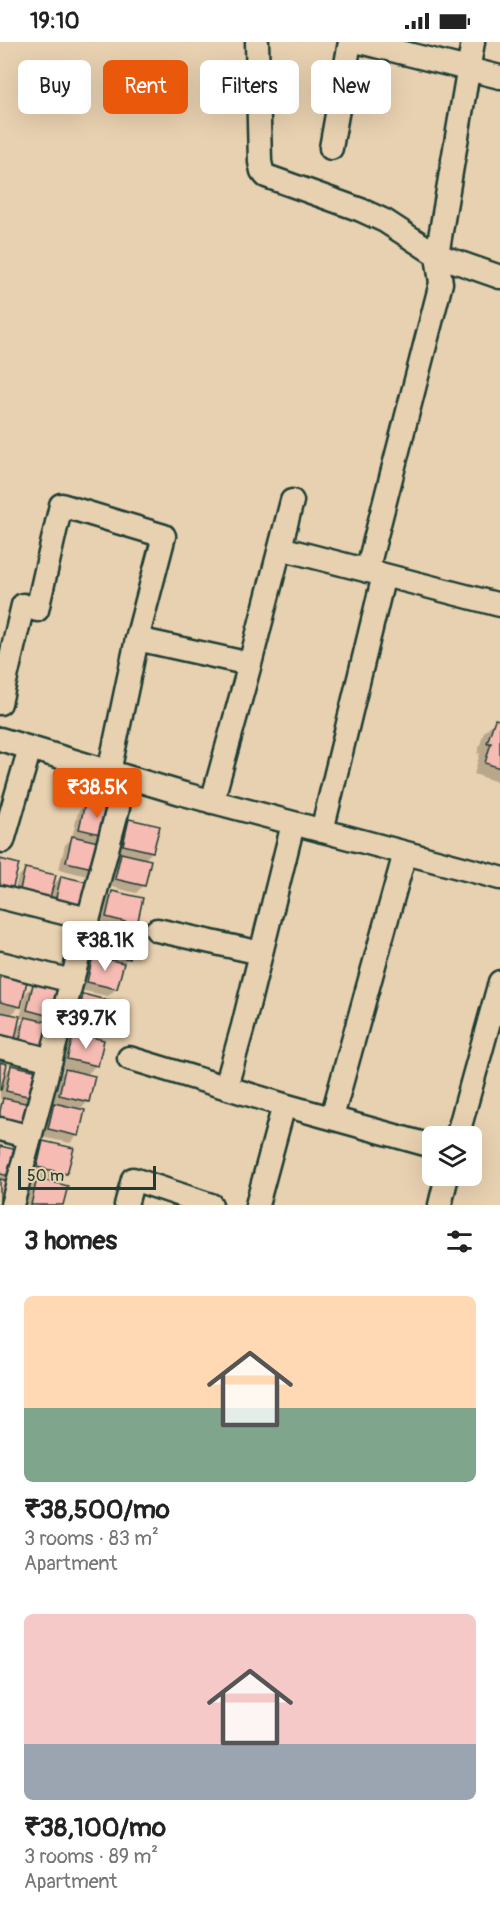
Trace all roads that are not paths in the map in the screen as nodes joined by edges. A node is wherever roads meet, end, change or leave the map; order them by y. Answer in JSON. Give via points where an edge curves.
{"nodes":[{"id":1,"x":257,"y":42,"type":"edge"},
{"id":2,"x":350,"y":42,"type":"edge"},
{"id":3,"x":360,"y":42,"type":"edge"},
{"id":4,"x":473,"y":42,"type":"edge"},
{"id":5,"x":467,"y":69,"type":"junction"},
{"id":6,"x":500,"y":77,"type":"edge"},
{"id":7,"x":331,"y":148,"type":"dead end"},
{"id":8,"x":437,"y":255,"type":"junction"},
{"id":9,"x":500,"y":277,"type":"edge"},
{"id":10,"x":292,"y":501,"type":"dead end"},
{"id":11,"x":280,"y":548,"type":"junction"},
{"id":12,"x":375,"y":573,"type":"junction"},
{"id":13,"x":500,"y":605,"type":"edge"},
{"id":14,"x":137,"y":639,"type":"junction"},
{"id":15,"x":250,"y":664,"type":"junction"},
{"id":16,"x":0,"y":703,"type":"edge"},
{"id":17,"x":0,"y":739,"type":"edge"},
{"id":18,"x":30,"y":748,"type":"junction"},
{"id":19,"x":109,"y":772,"type":"junction"},
{"id":20,"x":212,"y":802,"type":"junction"},
{"id":21,"x":118,"y":808,"type":"dead end"},
{"id":22,"x":293,"y":824,"type":"junction"},
{"id":23,"x":322,"y":831,"type":"junction"},
{"id":24,"x":3,"y":841,"type":"dead end"},
{"id":25,"x":405,"y":853,"type":"junction"},
{"id":26,"x":500,"y":878,"type":"edge"},
{"id":27,"x":0,"y":897,"type":"edge"},
{"id":28,"x":88,"y":919,"type":"junction"},
{"id":29,"x":157,"y":930,"type":"dead end"},
{"id":30,"x":261,"y":952,"type":"junction"},
{"id":31,"x":0,"y":963,"type":"edge"},
{"id":32,"x":72,"y":981,"type":"junction"},
{"id":33,"x":500,"y":982,"type":"edge"},
{"id":34,"x":0,"y":1047,"type":"edge"},
{"id":35,"x":129,"y":1058,"type":"dead end"},
{"id":36,"x":51,"y":1060,"type":"junction"},
{"id":37,"x":226,"y":1087,"type":"junction"},
{"id":38,"x":284,"y":1105,"type":"junction"},
{"id":39,"x":332,"y":1117,"type":"junction"},
{"id":40,"x":460,"y":1126,"type":"edge"},
{"id":41,"x":0,"y":1130,"type":"edge"},
{"id":42,"x":30,"y":1137,"type":"junction"},
{"id":43,"x":422,"y":1143,"type":"edge"},
{"id":44,"x":445,"y":1186,"type":"edge"},
{"id":45,"x":12,"y":1205,"type":"edge"},
{"id":46,"x":126,"y":1205,"type":"edge"},
{"id":47,"x":211,"y":1205,"type":"edge"},
{"id":48,"x":257,"y":1205,"type":"edge"},
{"id":49,"x":440,"y":1205,"type":"edge"}],
"edges":[{"from":1,"to":8,"type":"street","via":[[260,162],[266,176],[385,221]]},
{"from":2,"to":7,"type":"street"},
{"from":3,"to":5,"type":"street"},
{"from":4,"to":5,"type":"street"},
{"from":5,"to":6,"type":"street"},
{"from":5,"to":8,"type":"street"},
{"from":8,"to":9,"type":"street"},
{"from":8,"to":12,"type":"street","via":[[441,283]]},
{"from":10,"to":11,"type":"street"},
{"from":11,"to":12,"type":"street"},
{"from":11,"to":15,"type":"street"},
{"from":12,"to":13,"type":"street"},
{"from":12,"to":23,"type":"street"},
{"from":14,"to":15,"type":"street"},
{"from":14,"to":16,"type":"street","via":[[164,536],[61,505],[37,610],[23,605]]},
{"from":14,"to":19,"type":"street"},
{"from":15,"to":20,"type":"street"},
{"from":17,"to":18,"type":"street"},
{"from":18,"to":19,"type":"street"},
{"from":18,"to":24,"type":"street"},
{"from":19,"to":20,"type":"street"},
{"from":20,"to":22,"type":"street"},
{"from":21,"to":28,"type":"street"},
{"from":22,"to":23,"type":"street"},
{"from":22,"to":30,"type":"street"},
{"from":23,"to":25,"type":"street"},
{"from":25,"to":26,"type":"street"},
{"from":25,"to":39,"type":"street"},
{"from":27,"to":28,"type":"street"},
{"from":28,"to":32,"type":"street"},
{"from":29,"to":30,"type":"street"},
{"from":30,"to":37,"type":"street"},
{"from":31,"to":32,"type":"street"},
{"from":32,"to":36,"type":"street"},
{"from":33,"to":40,"type":"street"},
{"from":34,"to":36,"type":"street"},
{"from":35,"to":37,"type":"street"},
{"from":36,"to":42,"type":"street"},
{"from":37,"to":38,"type":"street"},
{"from":38,"to":39,"type":"street"},
{"from":38,"to":48,"type":"street"},
{"from":39,"to":43,"type":"street"},
{"from":41,"to":42,"type":"street"},
{"from":42,"to":45,"type":"street"},
{"from":44,"to":49,"type":"street"},
{"from":46,"to":47,"type":"street","via":[[133,1179]]}]}
